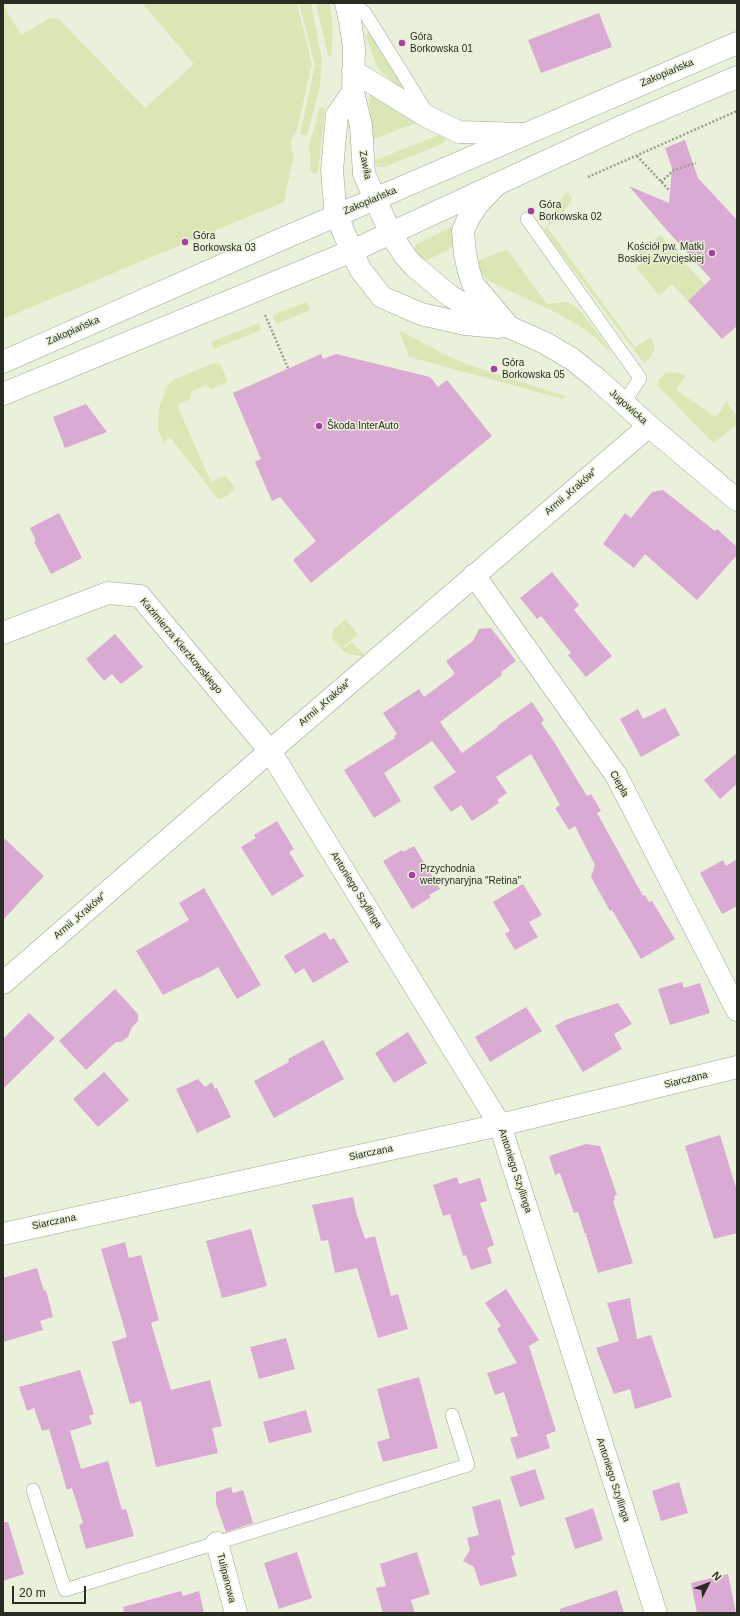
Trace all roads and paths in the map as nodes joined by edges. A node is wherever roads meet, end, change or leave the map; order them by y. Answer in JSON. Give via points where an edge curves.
{"nodes":[{"id":1,"x":346,"y":3,"type":"edge"},
{"id":2,"x":353,"y":3,"type":"edge"},
{"id":3,"x":737,"y":43,"type":"edge"},
{"id":4,"x":353,"y":71,"type":"junction"},
{"id":5,"x":737,"y":77,"type":"edge"},
{"id":6,"x":353,"y":92,"type":"junction"},
{"id":7,"x":737,"y":111,"type":"edge"},
{"id":8,"x":428,"y":116,"type":"junction"},
{"id":9,"x":524,"y":134,"type":"junction"},
{"id":10,"x":638,"y":156,"type":"junction"},
{"id":11,"x":696,"y":163,"type":"dead end"},
{"id":12,"x":588,"y":177,"type":"dead end"},
{"id":13,"x":661,"y":182,"type":"junction"},
{"id":14,"x":495,"y":186,"type":"junction"},
{"id":15,"x":669,"y":190,"type":"dead end"},
{"id":16,"x":375,"y":199,"type":"junction"},
{"id":17,"x":338,"y":215,"type":"junction"},
{"id":18,"x":527,"y":219,"type":"dead end"},
{"id":19,"x":391,"y":234,"type":"junction"},
{"id":20,"x":352,"y":251,"type":"junction"},
{"id":21,"x":265,"y":315,"type":"dead end"},
{"id":22,"x":509,"y":328,"type":"junction"},
{"id":23,"x":3,"y":362,"type":"edge"},
{"id":24,"x":288,"y":368,"type":"dead end"},
{"id":25,"x":3,"y":394,"type":"edge"},
{"id":26,"x":624,"y":403,"type":"junction"},
{"id":27,"x":649,"y":426,"type":"junction"},
{"id":28,"x":737,"y":500,"type":"edge"},
{"id":29,"x":474,"y":575,"type":"junction"},
{"id":30,"x":3,"y":633,"type":"edge"},
{"id":31,"x":270,"y":751,"type":"junction"},
{"id":32,"x":3,"y":983,"type":"edge"},
{"id":33,"x":737,"y":1010,"type":"edge"},
{"id":34,"x":737,"y":1067,"type":"edge"},
{"id":35,"x":500,"y":1125,"type":"junction"},
{"id":36,"x":3,"y":1234,"type":"edge"},
{"id":37,"x":452,"y":1415,"type":"dead end"},
{"id":38,"x":33,"y":1490,"type":"dead end"},
{"id":39,"x":218,"y":1543,"type":"junction"},
{"id":40,"x":236,"y":1613,"type":"edge"},
{"id":41,"x":656,"y":1613,"type":"edge"}],
"edges":[{"from":1,"to":4,"type":"street","name":"Zawiła","via":[[354,48]]},
{"from":2,"to":8,"type":"lane","via":[[365,13]]},
{"from":3,"to":9,"type":"street","name":"Zakopiańska"},
{"from":4,"to":6,"type":"street","name":"Zawiła"},
{"from":4,"to":8,"type":"street"},
{"from":5,"to":14,"type":"street","via":[[627,124]]},
{"from":6,"to":16,"type":"street","name":"Zawiła","via":[[361,125],[364,174]]},
{"from":6,"to":17,"type":"street","via":[[337,115],[332,170]]},
{"from":7,"to":10,"type":"path"},
{"from":8,"to":9,"type":"street","via":[[459,132]]},
{"from":9,"to":16,"type":"street","name":"Zakopiańska"},
{"from":10,"to":12,"type":"path"},
{"from":10,"to":13,"type":"path"},
{"from":11,"to":13,"type":"path","via":[[674,170]]},
{"from":13,"to":15,"type":"path"},
{"from":14,"to":19,"type":"street"},
{"from":14,"to":22,"type":"street","name":"Jugowicka","via":[[468,219],[463,231],[465,254],[473,284]]},
{"from":16,"to":17,"type":"street","name":"Zakopiańska"},
{"from":16,"to":19,"type":"street","name":"Zawiła"},
{"from":17,"to":20,"type":"street","name":"Jugowicka"},
{"from":17,"to":23,"type":"street","name":"Zakopiańska"},
{"from":18,"to":26,"type":"lane","via":[[640,378]]},
{"from":19,"to":20,"type":"street"},
{"from":19,"to":22,"type":"street","name":"Jugowicka","via":[[405,256],[438,288]]},
{"from":20,"to":22,"type":"street","name":"Jugowicka","via":[[360,269],[382,297],[421,314],[465,324]]},
{"from":20,"to":25,"type":"street"},
{"from":21,"to":24,"type":"path"},
{"from":22,"to":26,"type":"street","name":"Jugowicka","via":[[545,343],[572,359]]},
{"from":26,"to":27,"type":"street","name":"Jugowicka"},
{"from":27,"to":28,"type":"street","name":"Jugowicka"},
{"from":27,"to":29,"type":"street","name":"Armii „Kraków”"},
{"from":29,"to":31,"type":"street","name":"Armii „Kraków”"},
{"from":29,"to":33,"type":"street","name":"Ciepła","via":[[616,775]]},
{"from":30,"to":31,"type":"street","name":"Kazimierza Kierzkowskiego","via":[[108,593],[140,596]]},
{"from":31,"to":32,"type":"street","name":"Armii „Kraków”"},
{"from":31,"to":35,"type":"street","name":"Antoniego Szyllinga"},
{"from":34,"to":35,"type":"street","name":"Siarczana"},
{"from":35,"to":36,"type":"street","name":"Siarczana"},
{"from":35,"to":41,"type":"street","name":"Antoniego Szyllinga"},
{"from":37,"to":39,"type":"lane","via":[[468,1465]]},
{"from":38,"to":39,"type":"lane","via":[[65,1590]]},
{"from":39,"to":40,"type":"street","name":"Tulipanowa"}]}
